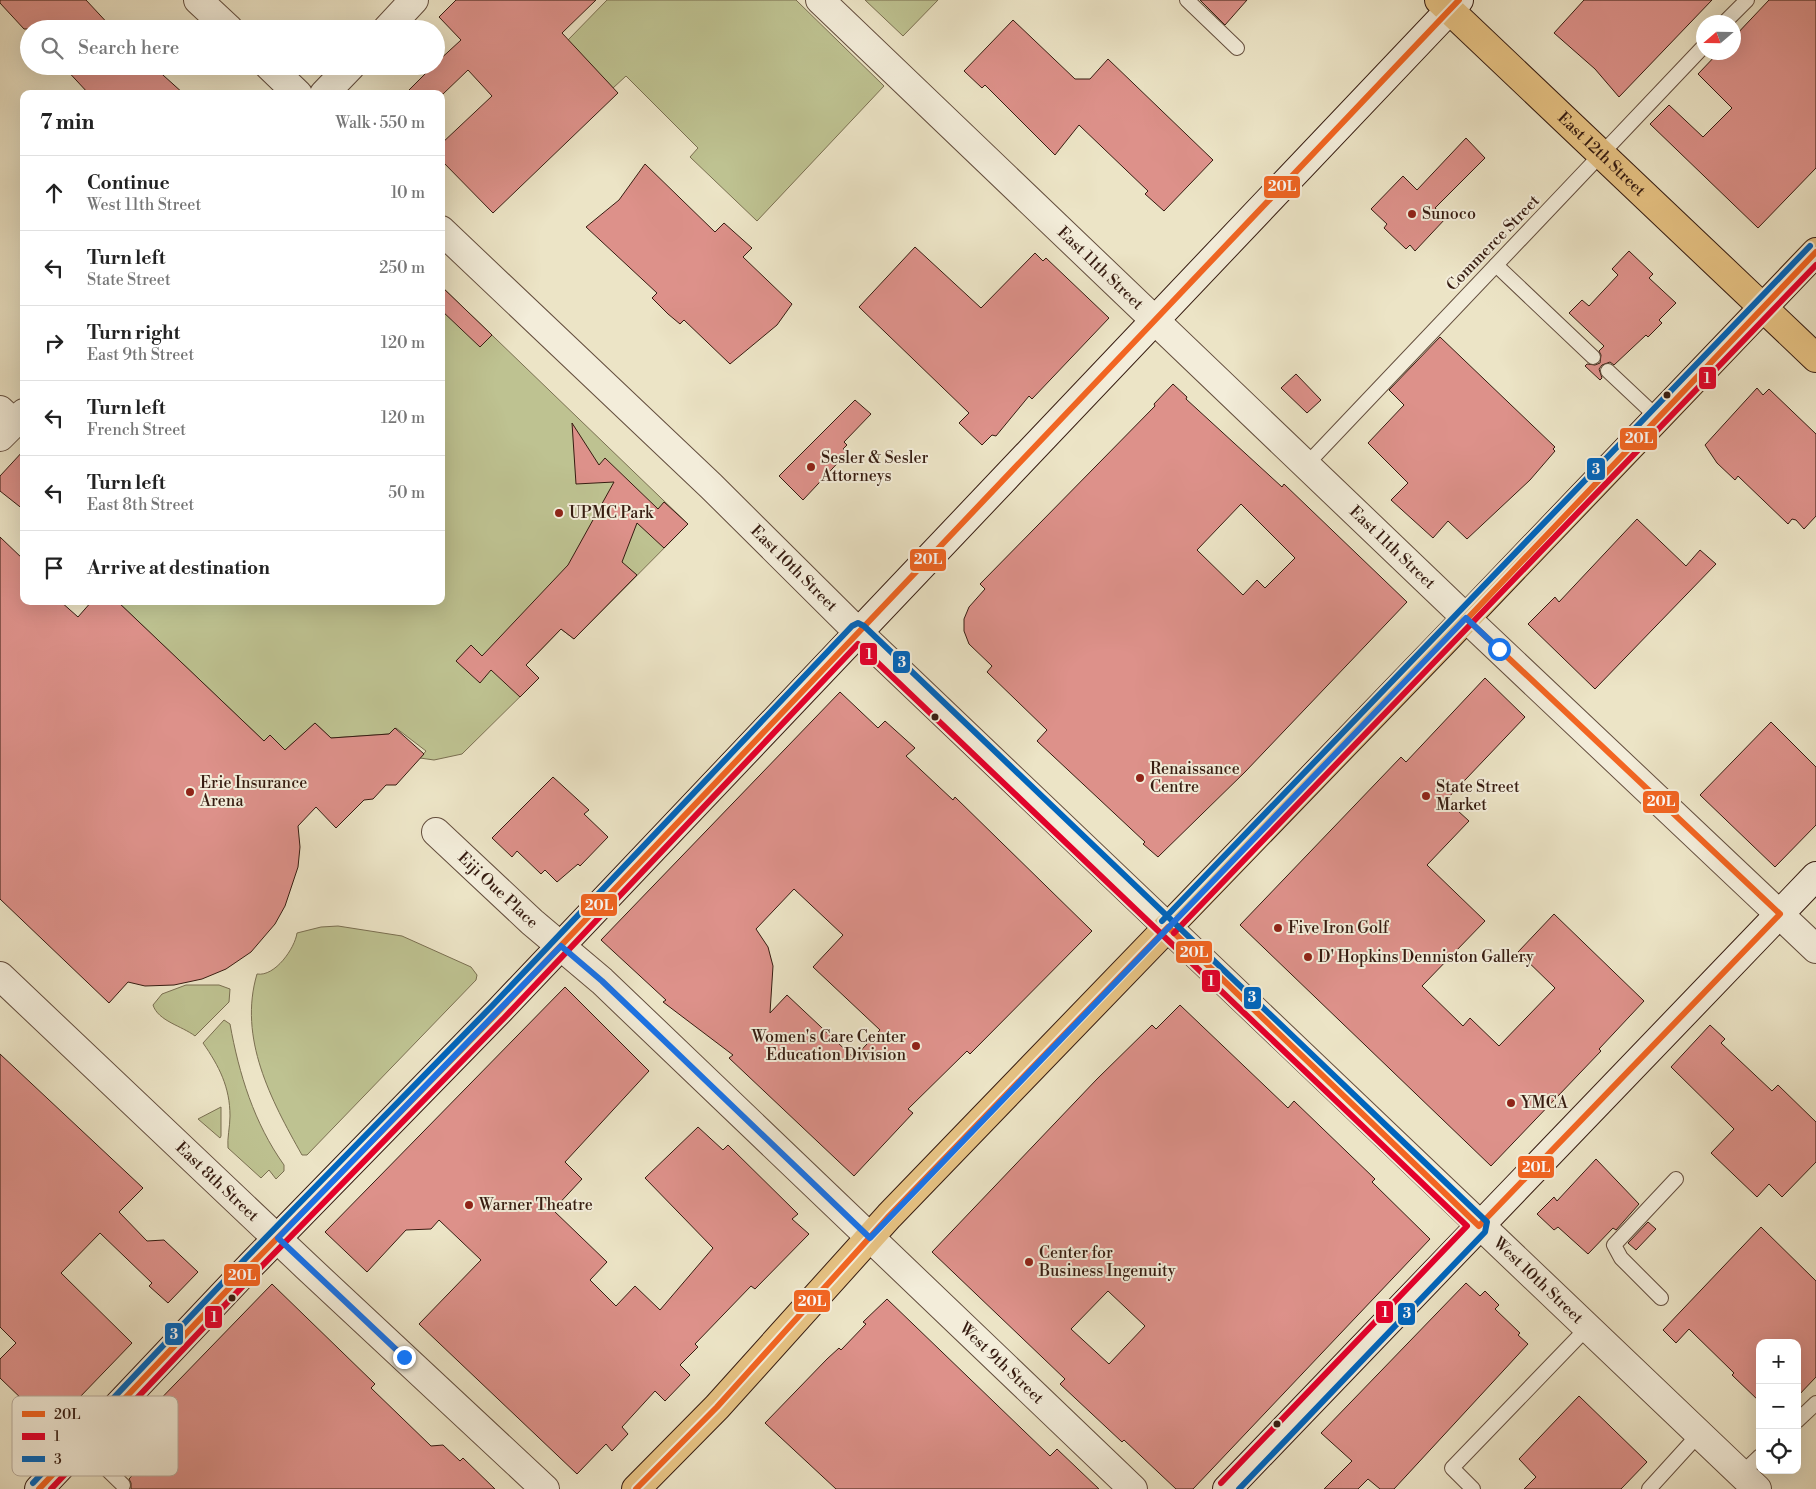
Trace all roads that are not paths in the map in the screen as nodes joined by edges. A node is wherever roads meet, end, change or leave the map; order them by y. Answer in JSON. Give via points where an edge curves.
{"nodes":[{"id":1,"x":198,"y":0,"type":"edge"},
{"id":2,"x":414,"y":0,"type":"edge"},
{"id":3,"x":820,"y":0,"type":"edge"},
{"id":4,"x":1187,"y":0,"type":"edge"},
{"id":5,"x":1747,"y":0,"type":"edge"},
{"id":6,"x":1449,"y":3,"type":"edge"},
{"id":7,"x":1732,"y":15,"type":"edge"},
{"id":8,"x":219,"y":20,"type":"edge"},
{"id":9,"x":395,"y":20,"type":"edge"},
{"id":10,"x":1237,"y":48,"type":"dead end"},
{"id":11,"x":1696,"y":54,"type":"edge"},
{"id":12,"x":278,"y":75,"type":"edge"},
{"id":13,"x":342,"y":75,"type":"edge"},
{"id":14,"x":294,"y":90,"type":"edge"},
{"id":15,"x":328,"y":90,"type":"edge"},
{"id":16,"x":1601,"y":154,"type":"junction"},
{"id":17,"x":445,"y":234,"type":"edge"},
{"id":18,"x":1816,"y":252,"type":"edge"},
{"id":19,"x":1496,"y":265,"type":"junction"},
{"id":20,"x":1763,"y":308,"type":"junction"},
{"id":21,"x":1154,"y":318,"type":"junction"},
{"id":22,"x":1593,"y":357,"type":"dead end"},
{"id":23,"x":1816,"y":358,"type":"edge"},
{"id":24,"x":1608,"y":371,"type":"dead end"},
{"id":25,"x":1658,"y":418,"type":"junction"},
{"id":26,"x":1307,"y":464,"type":"junction"},
{"id":27,"x":1466,"y":618,"type":"junction"},
{"id":28,"x":858,"y":632,"type":"junction"},
{"id":29,"x":436,"y":832,"type":"dead end"},
{"id":30,"x":1816,"y":876,"type":"edge"},
{"id":31,"x":1780,"y":914,"type":"junction"},
{"id":32,"x":1168,"y":927,"type":"junction"},
{"id":33,"x":561,"y":946,"type":"junction"},
{"id":34,"x":1816,"y":949,"type":"edge"},
{"id":35,"x":0,"y":976,"type":"edge"},
{"id":36,"x":1676,"y":1180,"type":"dead end"},
{"id":37,"x":1479,"y":1226,"type":"junction"},
{"id":38,"x":278,"y":1238,"type":"junction"},
{"id":39,"x":870,"y":1238,"type":"junction"},
{"id":40,"x":1661,"y":1298,"type":"dead end"},
{"id":41,"x":1587,"y":1328,"type":"junction"},
{"id":42,"x":127,"y":1396,"type":"edge"},
{"id":43,"x":1816,"y":1403,"type":"edge"},
{"id":44,"x":1801,"y":1417,"type":"edge"},
{"id":45,"x":1699,"y":1434,"type":"junction"},
{"id":46,"x":1752,"y":1473,"type":"edge"},
{"id":47,"x":51,"y":1476,"type":"edge"},
{"id":48,"x":114,"y":1476,"type":"edge"},
{"id":49,"x":123,"y":1485,"type":"dead end"},
{"id":50,"x":39,"y":1489,"type":"edge"},
{"id":51,"x":545,"y":1489,"type":"edge"},
{"id":52,"x":636,"y":1489,"type":"edge"},
{"id":53,"x":1133,"y":1489,"type":"edge"},
{"id":54,"x":1227,"y":1489,"type":"edge"},
{"id":55,"x":1473,"y":1489,"type":"edge"},
{"id":56,"x":1649,"y":1489,"type":"edge"}],
"edges":[{"from":1,"to":8,"type":"street"},
{"from":2,"to":9,"type":"street"},
{"from":3,"to":21,"type":"street","name":"East 11th Street"},
{"from":4,"to":10,"type":"lane"},
{"from":5,"to":7,"type":"lane"},
{"from":6,"to":16,"type":"main road","name":"East 12th Street"},
{"from":6,"to":21,"type":"street"},
{"from":11,"to":16,"type":"lane","name":"Commerce Street"},
{"from":12,"to":14,"type":"street"},
{"from":13,"to":15,"type":"street"},
{"from":16,"to":19,"type":"lane","name":"Commerce Street"},
{"from":16,"to":20,"type":"main road","name":"East 12th Street"},
{"from":17,"to":28,"type":"street","name":"East 10th Street"},
{"from":18,"to":20,"type":"main road"},
{"from":19,"to":22,"type":"lane"},
{"from":19,"to":26,"type":"lane","name":"Commerce Street"},
{"from":20,"to":23,"type":"main road","name":"East 12th Street"},
{"from":20,"to":25,"type":"main road"},
{"from":21,"to":26,"type":"street","name":"East 11th Street"},
{"from":21,"to":28,"type":"street"},
{"from":24,"to":25,"type":"lane"},
{"from":25,"to":27,"type":"main road"},
{"from":26,"to":27,"type":"street","name":"East 11th Street"},
{"from":27,"to":31,"type":"street","name":"East 11th Street"},
{"from":27,"to":32,"type":"main road"},
{"from":28,"to":32,"type":"street","name":"East 10th Street"},
{"from":28,"to":33,"type":"street"},
{"from":29,"to":33,"type":"street","name":"Eiji Oue Place"},
{"from":30,"to":31,"type":"street"},
{"from":31,"to":34,"type":"street","name":"East 11th Street"},
{"from":31,"to":37,"type":"street"},
{"from":32,"to":37,"type":"street","name":"West 10th Street"},
{"from":32,"to":39,"type":"main road"},
{"from":33,"to":38,"type":"street"},
{"from":33,"to":39,"type":"street","name":"Eiji Oue Place","via":[[602,981]]},
{"from":35,"to":38,"type":"street","name":"East 8th Street"},
{"from":36,"to":40,"type":"lane","via":[[1614,1245],[1621,1258]]},
{"from":37,"to":41,"type":"street","name":"West 10th Street"},
{"from":37,"to":54,"type":"street"},
{"from":38,"to":42,"type":"street"},
{"from":38,"to":51,"type":"street","name":"East 8th Street"},
{"from":39,"to":52,"type":"main road","via":[[717,1408]]},
{"from":39,"to":53,"type":"street","name":"West 9th Street"},
{"from":41,"to":45,"type":"street","name":"West 10th Street"},
{"from":41,"to":55,"type":"lane","via":[[1452,1468]]},
{"from":43,"to":44,"type":"lane"},
{"from":45,"to":46,"type":"street","name":"West 10th Street"},
{"from":45,"to":56,"type":"lane"},
{"from":47,"to":50,"type":"street"},
{"from":48,"to":49,"type":"lane"}]}
